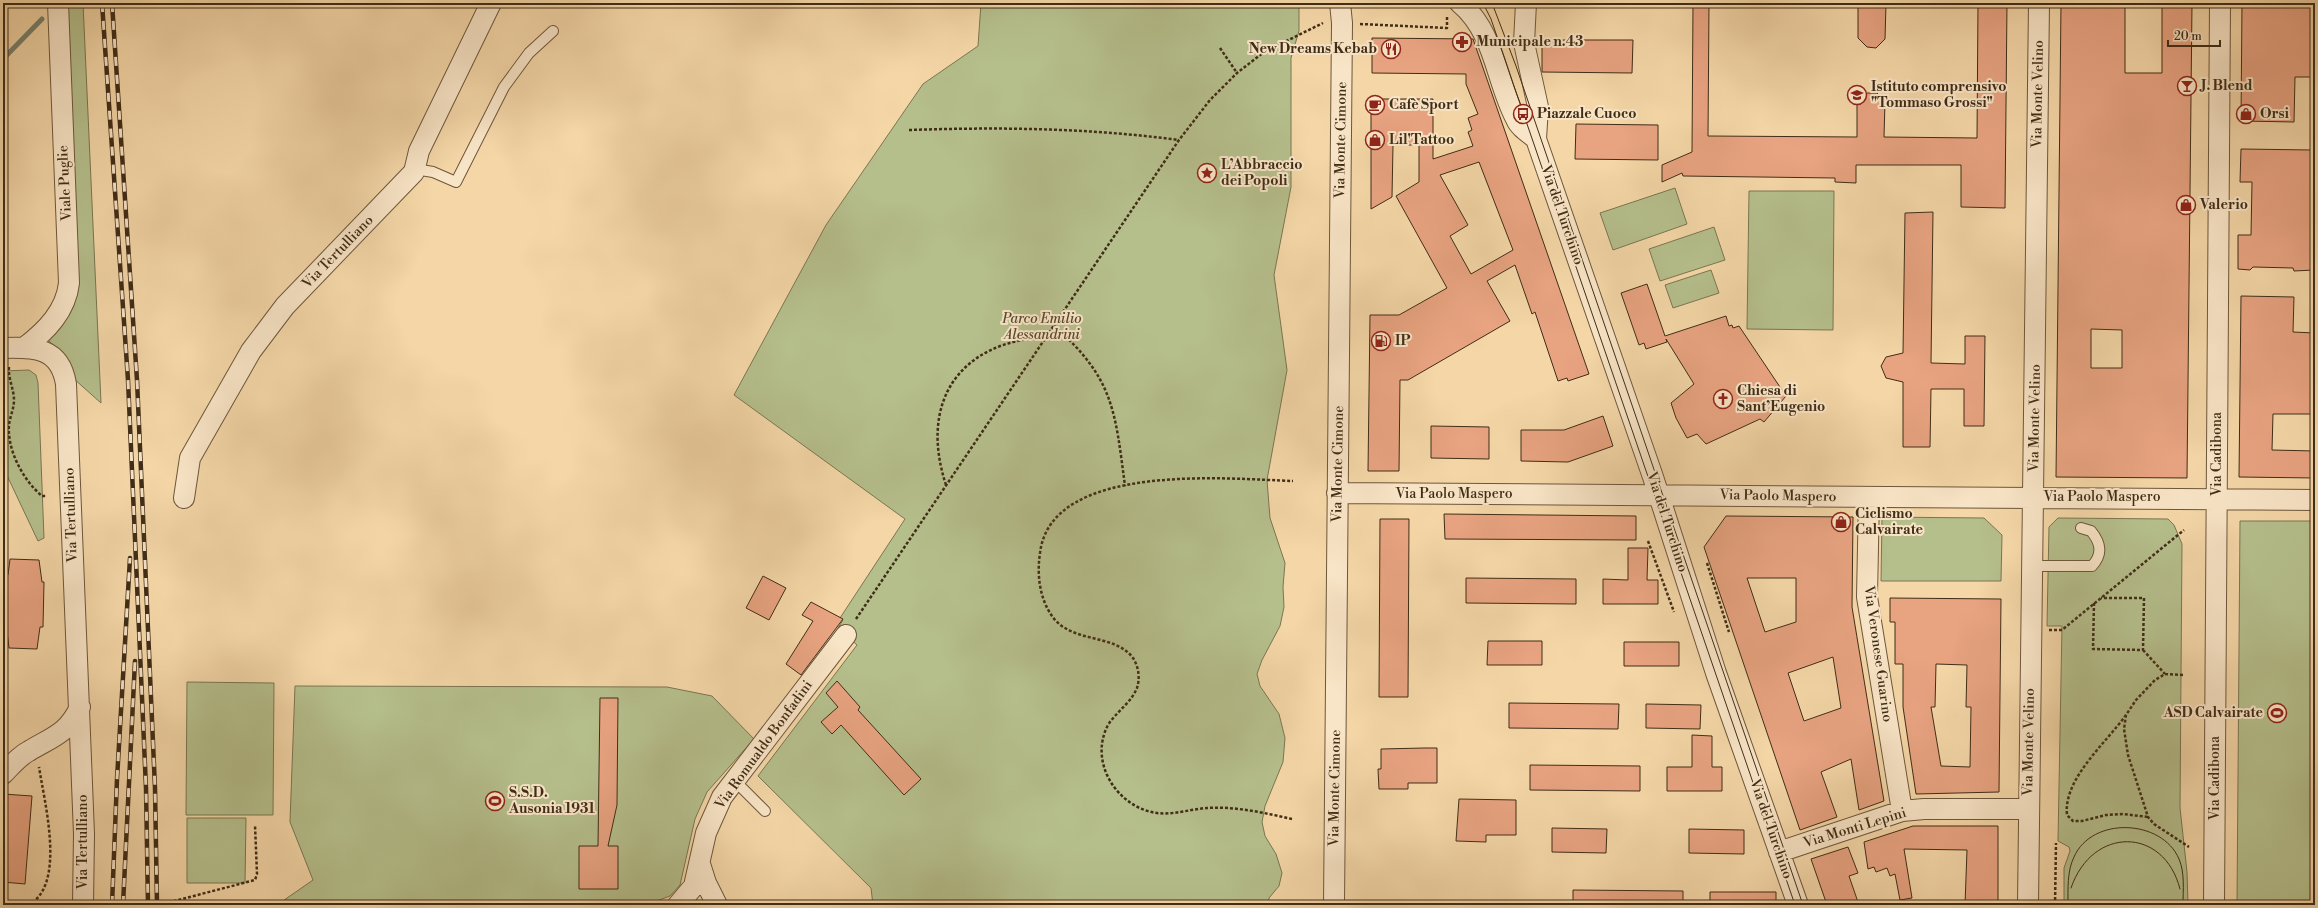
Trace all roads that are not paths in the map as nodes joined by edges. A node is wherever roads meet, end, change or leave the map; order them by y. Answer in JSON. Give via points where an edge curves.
{"nodes":[{"id":1,"x":58,"y":3,"type":"edge"},
{"id":2,"x":491,"y":3,"type":"edge"},
{"id":3,"x":1340,"y":3,"type":"edge"},
{"id":4,"x":1355,"y":3,"type":"edge"},
{"id":5,"x":1460,"y":3,"type":"edge"},
{"id":6,"x":1526,"y":3,"type":"edge"},
{"id":7,"x":2039,"y":3,"type":"edge"},
{"id":8,"x":2220,"y":3,"type":"edge"},
{"id":9,"x":1342,"y":23,"type":"junction"},
{"id":10,"x":553,"y":31,"type":"dead end"},
{"id":11,"x":1536,"y":139,"type":"junction"},
{"id":12,"x":415,"y":169,"type":"junction"},
{"id":13,"x":25,"y":347,"type":"junction"},
{"id":14,"x":6,"y":357,"type":"edge"},
{"id":15,"x":1338,"y":493,"type":"junction"},
{"id":16,"x":1658,"y":495,"type":"junction"},
{"id":17,"x":1869,"y":497,"type":"junction"},
{"id":18,"x":2033,"y":497,"type":"junction"},
{"id":19,"x":184,"y":498,"type":"dead end"},
{"id":20,"x":2217,"y":498,"type":"junction"},
{"id":21,"x":2315,"y":500,"type":"edge"},
{"id":22,"x":2081,"y":528,"type":"dead end"},
{"id":23,"x":2031,"y":566,"type":"junction"},
{"id":24,"x":846,"y":635,"type":"road end"},
{"id":25,"x":80,"y":706,"type":"junction"},
{"id":26,"x":3,"y":774,"type":"edge"},
{"id":27,"x":734,"y":781,"type":"junction"},
{"id":28,"x":2028,"y":809,"type":"junction"},
{"id":29,"x":766,"y":811,"type":"dead end"},
{"id":30,"x":1902,"y":811,"type":"junction"},
{"id":31,"x":1779,"y":852,"type":"junction"},
{"id":32,"x":700,"y":864,"type":"junction"},
{"id":33,"x":83,"y":905,"type":"edge"},
{"id":34,"x":678,"y":905,"type":"edge"},
{"id":35,"x":717,"y":905,"type":"edge"},
{"id":36,"x":1334,"y":905,"type":"edge"},
{"id":37,"x":1798,"y":905,"type":"edge"},
{"id":38,"x":2028,"y":905,"type":"edge"},
{"id":39,"x":2214,"y":905,"type":"edge"}],
"edges":[{"from":1,"to":13,"type":"street","name":"Viale Puglie","via":[[69,283],[64,303],[56,318],[39,337]]},
{"from":2,"to":12,"type":"street","name":"Via Tertulliano","via":[[419,151]]},
{"from":3,"to":9,"type":"street","name":"Via Monte Cimone"},
{"from":4,"to":9,"type":"street","name":"Via Monte Cimone","via":[[1350,6]]},
{"from":5,"to":11,"type":"street","name":"Via del Turchino","via":[[1466,8],[1488,43],[1516,121]]},
{"from":6,"to":11,"type":"street","name":"Via del Turchino","via":[[1524,43],[1538,106]]},
{"from":7,"to":18,"type":"street","name":"Via Monte Velino"},
{"from":8,"to":20,"type":"street","name":"Via Cadibona"},
{"from":9,"to":15,"type":"street","name":"Via Monte Cimone"},
{"from":10,"to":12,"type":"lane","via":[[529,53],[504,87],[456,182],[433,172]]},
{"from":11,"to":16,"type":"street","name":"Via del Turchino"},
{"from":12,"to":19,"type":"street","name":"Via Tertulliano","via":[[411,177],[285,306],[251,351],[190,458]]},
{"from":13,"to":14,"type":"street","name":"Via Tertulliano"},
{"from":13,"to":25,"type":"street","name":"Via Tertulliano","via":[[40,349],[50,354],[61,367],[66,384]]},
{"from":15,"to":16,"type":"street","name":"Via Paolo Maspero"},
{"from":15,"to":36,"type":"street","name":"Via Monte Cimone"},
{"from":16,"to":17,"type":"street","name":"Via Paolo Maspero"},
{"from":16,"to":31,"type":"street","name":"Via del Turchino","via":[[1716,673]]},
{"from":17,"to":18,"type":"street","name":"Via Paolo Maspero"},
{"from":17,"to":30,"type":"street","name":"Via Veronese Guarino","via":[[1867,597]]},
{"from":18,"to":20,"type":"street","name":"Via Paolo Maspero"},
{"from":18,"to":23,"type":"street","name":"Via Monte Velino"},
{"from":20,"to":21,"type":"street","name":"Via Paolo Maspero"},
{"from":20,"to":39,"type":"street","name":"Via Cadibona"},
{"from":22,"to":23,"type":"lane","via":[[2091,531],[2098,541],[2099,556],[2092,566]]},
{"from":23,"to":28,"type":"street","name":"Via Monte Velino"},
{"from":24,"to":27,"type":"street","name":"Via Romualdo Bonfadini"},
{"from":25,"to":26,"type":"street","name":"Via Tertulliano","via":[[72,723],[63,731],[28,751]]},
{"from":25,"to":33,"type":"street","name":"Via Tertulliano","via":[[84,834]]},
{"from":27,"to":29,"type":"lane"},
{"from":27,"to":32,"type":"street","name":"Via Romualdo Bonfadini","via":[[710,819]]},
{"from":28,"to":30,"type":"street","name":"Via Monti Lepini"},
{"from":28,"to":38,"type":"street","name":"Via Monte Velino"},
{"from":30,"to":31,"type":"street","name":"Via Monti Lepini"},
{"from":31,"to":37,"type":"street","name":"Via del Turchino"},
{"from":32,"to":34,"type":"street","name":"Via Romualdo Bonfadini","via":[[694,886]]},
{"from":32,"to":35,"type":"street"}]}
